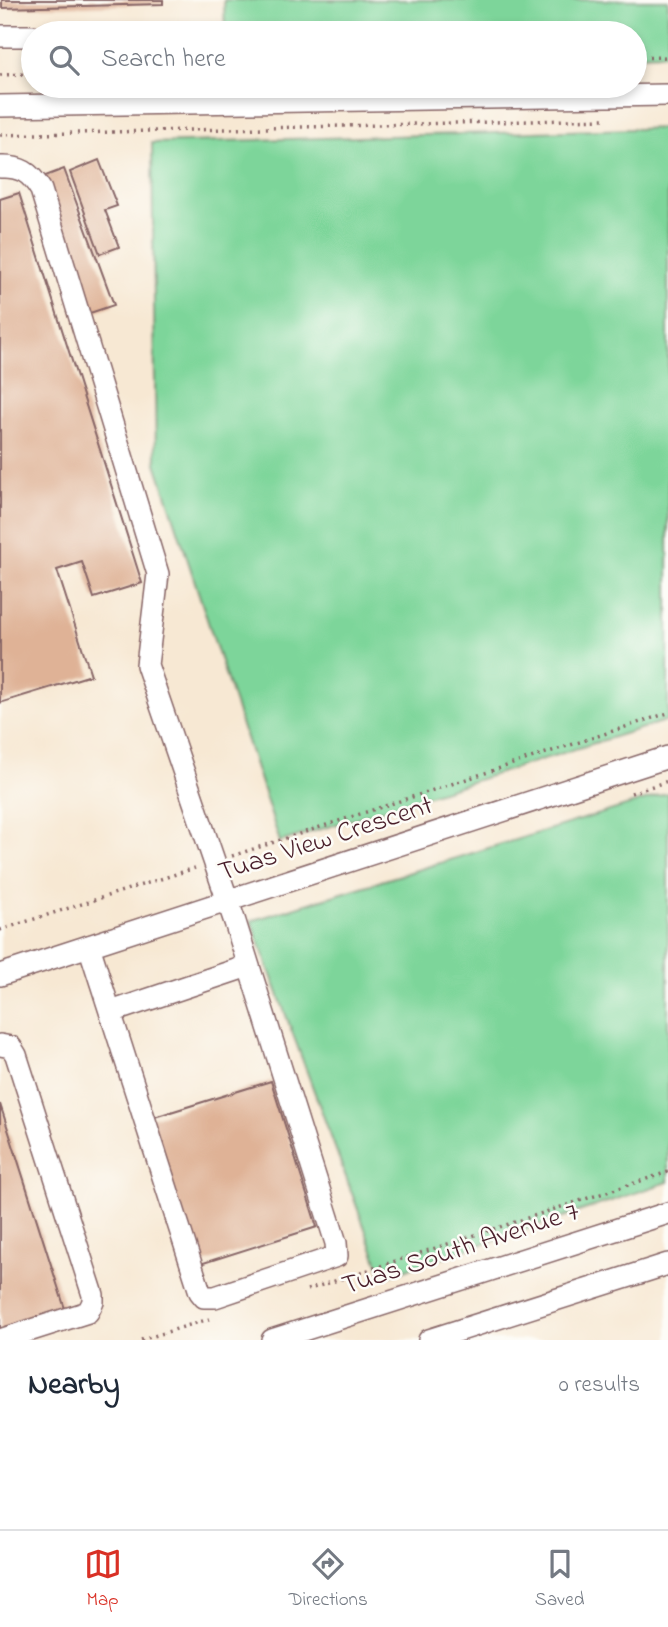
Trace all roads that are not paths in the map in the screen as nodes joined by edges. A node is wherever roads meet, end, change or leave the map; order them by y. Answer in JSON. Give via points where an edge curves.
{"nodes":[{"id":1,"x":0,"y":36,"type":"edge"},
{"id":2,"x":21,"y":36,"type":"edge"},
{"id":3,"x":647,"y":95,"type":"edge"},
{"id":4,"x":668,"y":95,"type":"edge"},
{"id":5,"x":486,"y":98,"type":"edge"},
{"id":6,"x":0,"y":106,"type":"edge"},
{"id":7,"x":0,"y":166,"type":"edge"},
{"id":8,"x":668,"y":757,"type":"edge"},
{"id":9,"x":228,"y":902,"type":"junction"},
{"id":10,"x":89,"y":946,"type":"junction"},
{"id":11,"x":248,"y":966,"type":"junction"},
{"id":12,"x":0,"y":975,"type":"edge"},
{"id":13,"x":111,"y":1012,"type":"junction"},
{"id":14,"x":0,"y":1045,"type":"edge"},
{"id":15,"x":668,"y":1213,"type":"edge"},
{"id":16,"x":668,"y":1264,"type":"edge"},
{"id":17,"x":0,"y":1340,"type":"edge"},
{"id":18,"x":272,"y":1340,"type":"edge"},
{"id":19,"x":429,"y":1340,"type":"edge"}],
"edges":[{"from":1,"to":2,"type":"street"},
{"from":3,"to":4,"type":"street"},
{"from":5,"to":6,"type":"street"},
{"from":7,"to":9,"type":"street","via":[[24,170],[41,190],[158,574],[147,665]]},
{"from":8,"to":9,"type":"street","name":"Tuas View Crescent"},
{"from":9,"to":10,"type":"street","name":"Tuas View Crescent"},
{"from":9,"to":11,"type":"street"},
{"from":10,"to":12,"type":"street","name":"Tuas View Crescent"},
{"from":10,"to":13,"type":"street"},
{"from":11,"to":13,"type":"street"},
{"from":11,"to":13,"type":"street","via":[[336,1243],[338,1252],[332,1259],[204,1297]]},
{"from":14,"to":17,"type":"street","via":[[11,1047],[16,1055],[93,1302],[88,1312]]},
{"from":15,"to":18,"type":"street","name":"Tuas South Avenue 7"},
{"from":16,"to":19,"type":"street"}]}
